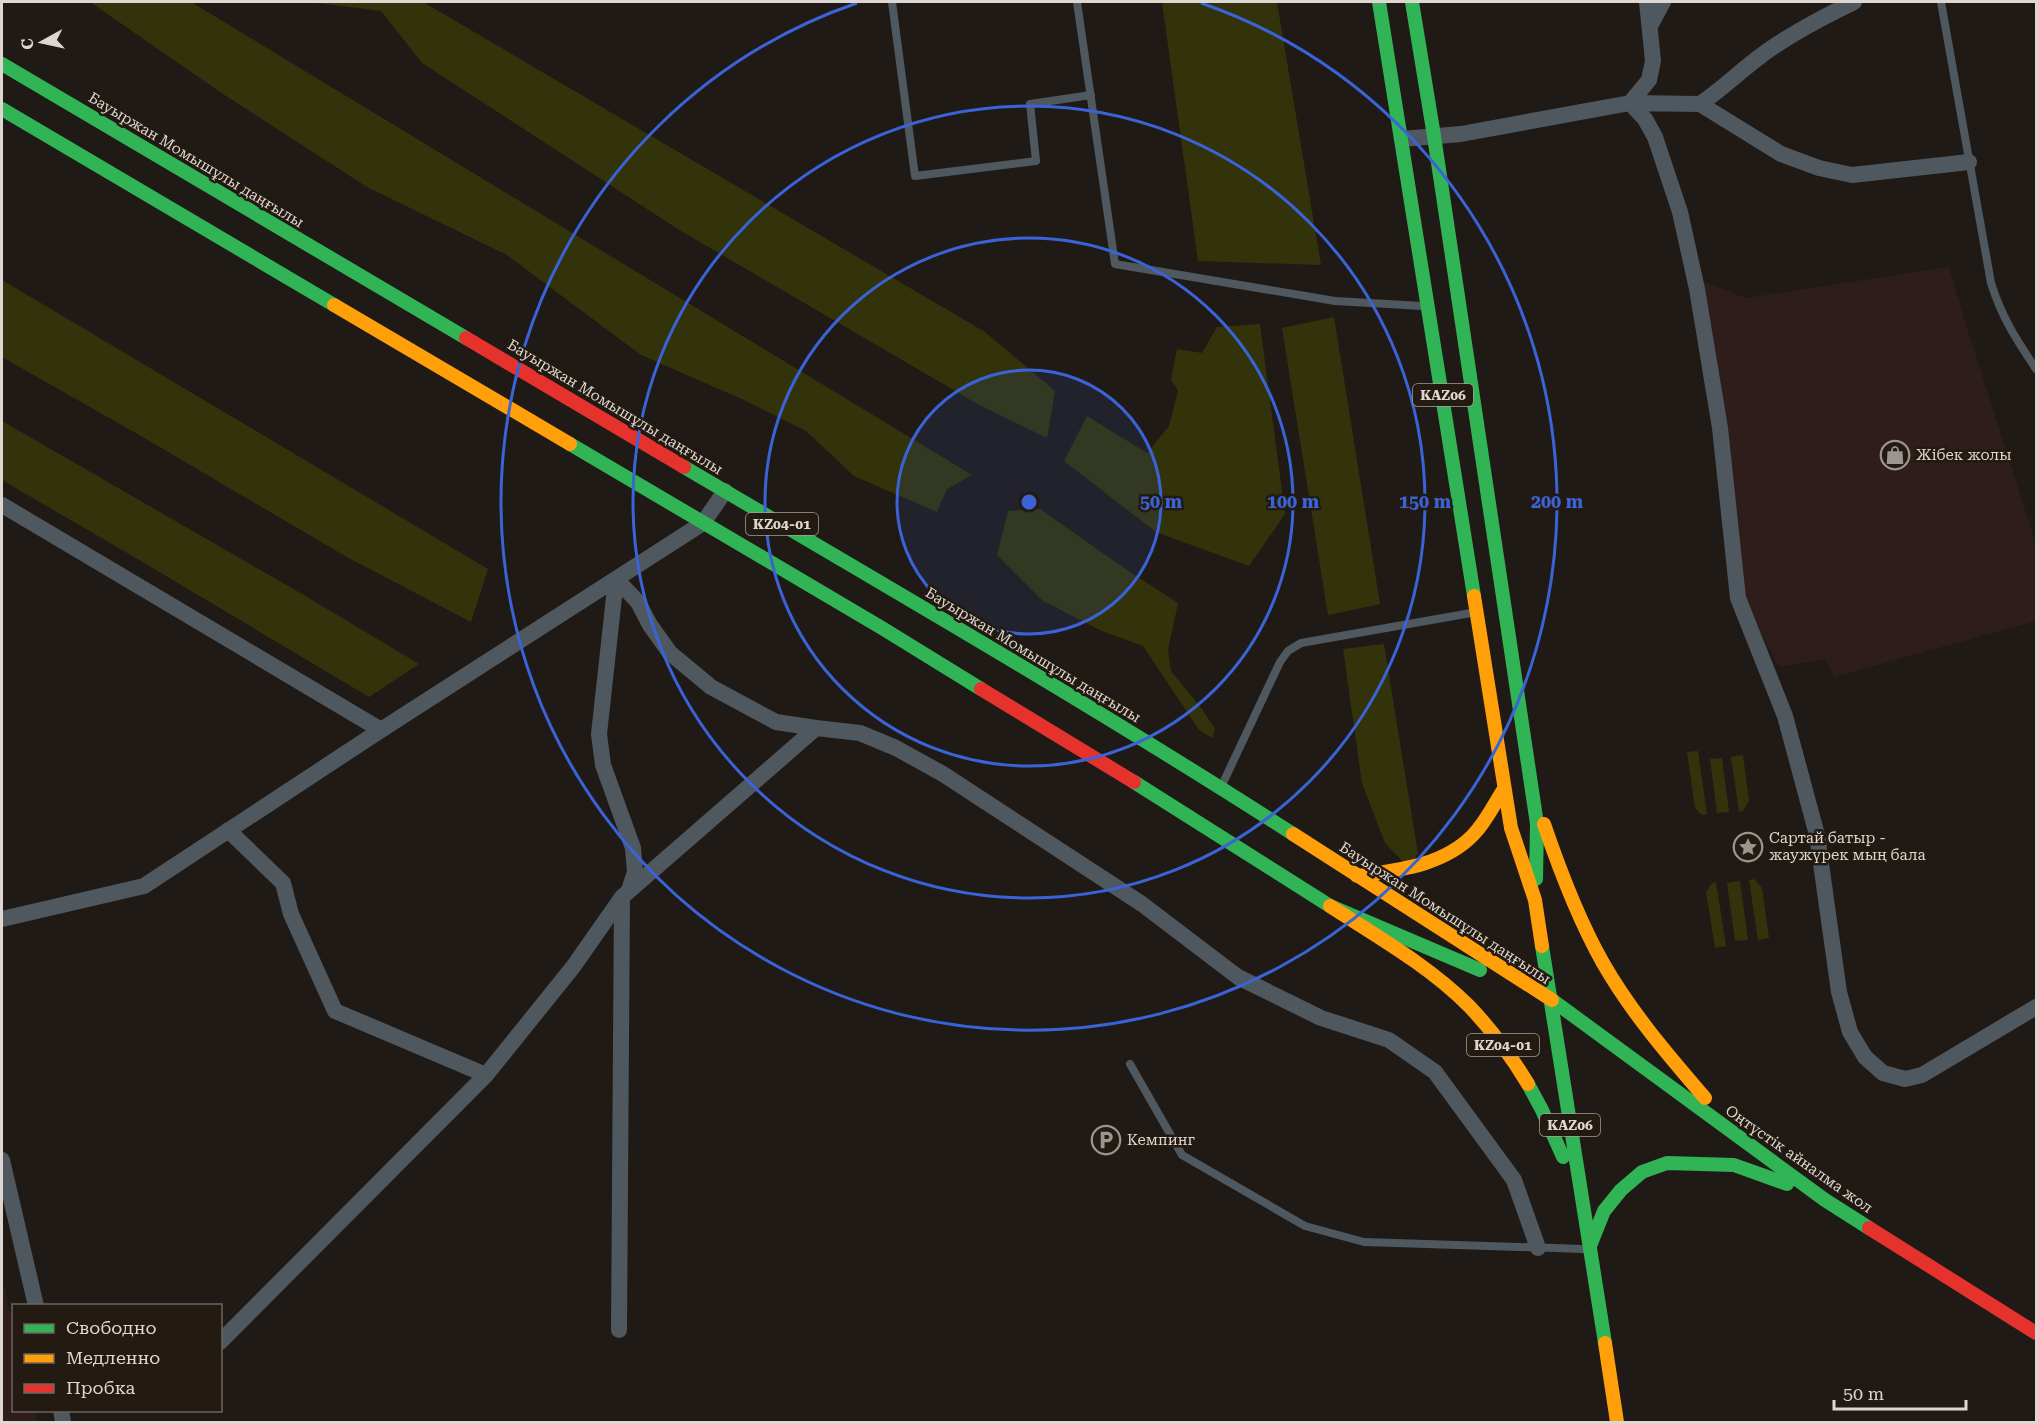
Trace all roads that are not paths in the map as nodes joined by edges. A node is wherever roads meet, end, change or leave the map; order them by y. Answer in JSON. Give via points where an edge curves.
{"nodes":[{"id":1,"x":892,"y":2,"type":"edge"},
{"id":2,"x":1077,"y":2,"type":"edge"},
{"id":3,"x":1379,"y":2,"type":"edge"},
{"id":4,"x":1412,"y":2,"type":"edge"},
{"id":5,"x":1647,"y":2,"type":"edge"},
{"id":6,"x":1663,"y":2,"type":"edge"},
{"id":7,"x":1854,"y":2,"type":"edge"},
{"id":8,"x":1941,"y":2,"type":"edge"},
{"id":9,"x":1650,"y":26,"type":"junction"},
{"id":10,"x":2,"y":64,"type":"edge"},
{"id":11,"x":1091,"y":95,"type":"junction"},
{"id":12,"x":1630,"y":103,"type":"junction"},
{"id":13,"x":1700,"y":104,"type":"junction"},
{"id":14,"x":2,"y":109,"type":"edge"},
{"id":15,"x":1434,"y":136,"type":"junction"},
{"id":16,"x":1402,"y":139,"type":"junction"},
{"id":17,"x":1969,"y":162,"type":"junction"},
{"id":18,"x":1428,"y":307,"type":"junction"},
{"id":19,"x":2037,"y":369,"type":"edge"},
{"id":20,"x":725,"y":491,"type":"junction"},
{"id":21,"x":2,"y":505,"type":"edge"},
{"id":22,"x":703,"y":523,"type":"junction"},
{"id":23,"x":616,"y":579,"type":"junction"},
{"id":24,"x":1477,"y":612,"type":"junction"},
{"id":25,"x":816,"y":728,"type":"junction"},
{"id":26,"x":381,"y":730,"type":"junction"},
{"id":27,"x":1221,"y":788,"type":"junction"},
{"id":28,"x":1504,"y":789,"type":"junction"},
{"id":29,"x":1532,"y":790,"type":"junction"},
{"id":30,"x":228,"y":830,"type":"junction"},
{"id":31,"x":1357,"y":876,"type":"junction"},
{"id":32,"x":625,"y":893,"type":"junction"},
{"id":33,"x":1535,"y":900,"type":"junction"},
{"id":34,"x":1330,"y":906,"type":"junction"},
{"id":35,"x":2,"y":919,"type":"edge"},
{"id":36,"x":1551,"y":1000,"type":"junction"},
{"id":37,"x":2037,"y":1007,"type":"edge"},
{"id":38,"x":1130,"y":1064,"type":"dead end"},
{"id":39,"x":486,"y":1075,"type":"junction"},
{"id":40,"x":1739,"y":1138,"type":"junction"},
{"id":41,"x":2,"y":1160,"type":"edge"},
{"id":42,"x":1825,"y":1200,"type":"junction"},
{"id":43,"x":1538,"y":1248,"type":"junction"},
{"id":44,"x":1589,"y":1249,"type":"junction"},
{"id":45,"x":36,"y":1304,"type":"edge"},
{"id":46,"x":619,"y":1330,"type":"dead end"},
{"id":47,"x":2037,"y":1333,"type":"edge"},
{"id":48,"x":222,"y":1340,"type":"edge"},
{"id":49,"x":1617,"y":1422,"type":"edge"}],
"edges":[{"from":1,"to":11,"type":"lane","via":[[915,176],[1036,161],[1030,104]]},
{"from":2,"to":11,"type":"lane"},
{"from":3,"to":16,"type":"main road","number":"KАZ06"},
{"from":4,"to":15,"type":"main road","number":"KАZ06"},
{"from":5,"to":9,"type":"street"},
{"from":6,"to":9,"type":"street"},
{"from":7,"to":13,"type":"street","via":[[1760,56]]},
{"from":8,"to":17,"type":"lane"},
{"from":9,"to":12,"type":"street","via":[[1653,61],[1649,80]]},
{"from":10,"to":20,"type":"main road","name":"Бауыржан Момышұлы даңғылы","number":"KZ04-01"},
{"from":11,"to":18,"type":"lane","via":[[1115,264],[1335,301]]},
{"from":12,"to":13,"type":"street"},
{"from":12,"to":15,"type":"street"},
{"from":12,"to":37,"type":"street","via":[[1655,137],[1680,212],[1720,428],[1738,598],[1785,716],[1817,835],[1839,992],[1850,1032],[1865,1057],[1883,1073],[1905,1079],[1922,1075]]},
{"from":13,"to":17,"type":"street","via":[[1781,154],[1819,168],[1852,175]]},
{"from":14,"to":22,"type":"main road","name":"Бауыржан Момышұлы даңғылы","number":"KZ04-01"},
{"from":15,"to":16,"type":"street"},
{"from":15,"to":29,"type":"main road","number":"KАZ06"},
{"from":16,"to":18,"type":"main road","number":"KАZ06"},
{"from":17,"to":19,"type":"lane","via":[[1999,309]]},
{"from":18,"to":24,"type":"main road","number":"KАZ06"},
{"from":20,"to":22,"type":"street"},
{"from":20,"to":27,"type":"main road","name":"Бауыржан Момышұлы даңғылы","number":"KZ04-01"},
{"from":21,"to":26,"type":"street"},
{"from":22,"to":23,"type":"street"},
{"from":22,"to":34,"type":"main road","name":"Бауыржан Момышұлы даңғылы","number":"KZ04-01","via":[[882,628]]},
{"from":23,"to":25,"type":"street","via":[[638,602],[670,653],[711,687],[776,722]]},
{"from":23,"to":26,"type":"street"},
{"from":23,"to":32,"type":"street","via":[[599,734],[603,765],[633,848],[635,872]]},
{"from":24,"to":27,"type":"lane","via":[[1301,643],[1288,651]]},
{"from":24,"to":28,"type":"main road","number":"KАZ06"},
{"from":25,"to":32,"type":"street"},
{"from":25,"to":43,"type":"street","via":[[860,733],[943,774],[1142,904],[1238,977],[1321,1018],[1389,1040],[1435,1072],[1514,1180]]},
{"from":26,"to":30,"type":"street"},
{"from":27,"to":31,"type":"main road","name":"Бауыржан Момышұлы даңғылы","number":"KZ04-01"},
{"from":28,"to":31,"type":"main road","via":[[1473,835],[1456,850],[1420,866]]},
{"from":28,"to":33,"type":"main road","number":"KАZ06","via":[[1511,828]]},
{"from":29,"to":33,"type":"main road","number":"KАZ06","via":[[1537,824]]},
{"from":29,"to":40,"type":"main road","via":[[1576,908],[1604,963],[1661,1047]]},
{"from":30,"to":35,"type":"street","via":[[144,886]]},
{"from":30,"to":39,"type":"street","via":[[283,883],[291,915],[335,1011]]},
{"from":31,"to":36,"type":"main road","name":"Бауыржан Момышұлы даңғылы","number":"KZ04-01"},
{"from":32,"to":39,"type":"street","via":[[573,967]]},
{"from":32,"to":46,"type":"street"},
{"from":33,"to":36,"type":"main road","number":"KАZ06"},
{"from":34,"to":36,"type":"main road","name":"Бауыржан Момышұлы даңғылы","number":"KZ04-01"},
{"from":34,"to":44,"type":"main road","number":"KZ04-01","via":[[1450,989],[1498,1039],[1550,1124],[1569,1172]]},
{"from":36,"to":40,"type":"main road","name":"Оңтүстік айналма жол"},
{"from":36,"to":44,"type":"main road","number":"KАZ06"},
{"from":38,"to":43,"type":"lane","via":[[1182,1155],[1305,1226],[1364,1242]]},
{"from":39,"to":48,"type":"street"},
{"from":40,"to":42,"type":"main road","name":"Оңтүстік айналма жол"},
{"from":41,"to":45,"type":"street"},
{"from":42,"to":44,"type":"main road","via":[[1734,1166],[1667,1163],[1642,1172],[1621,1190],[1604,1211]]},
{"from":42,"to":47,"type":"main road","name":"Оңтүстік айналма жол"},
{"from":43,"to":44,"type":"lane"},
{"from":44,"to":49,"type":"main road","number":"KАZ06"}]}
